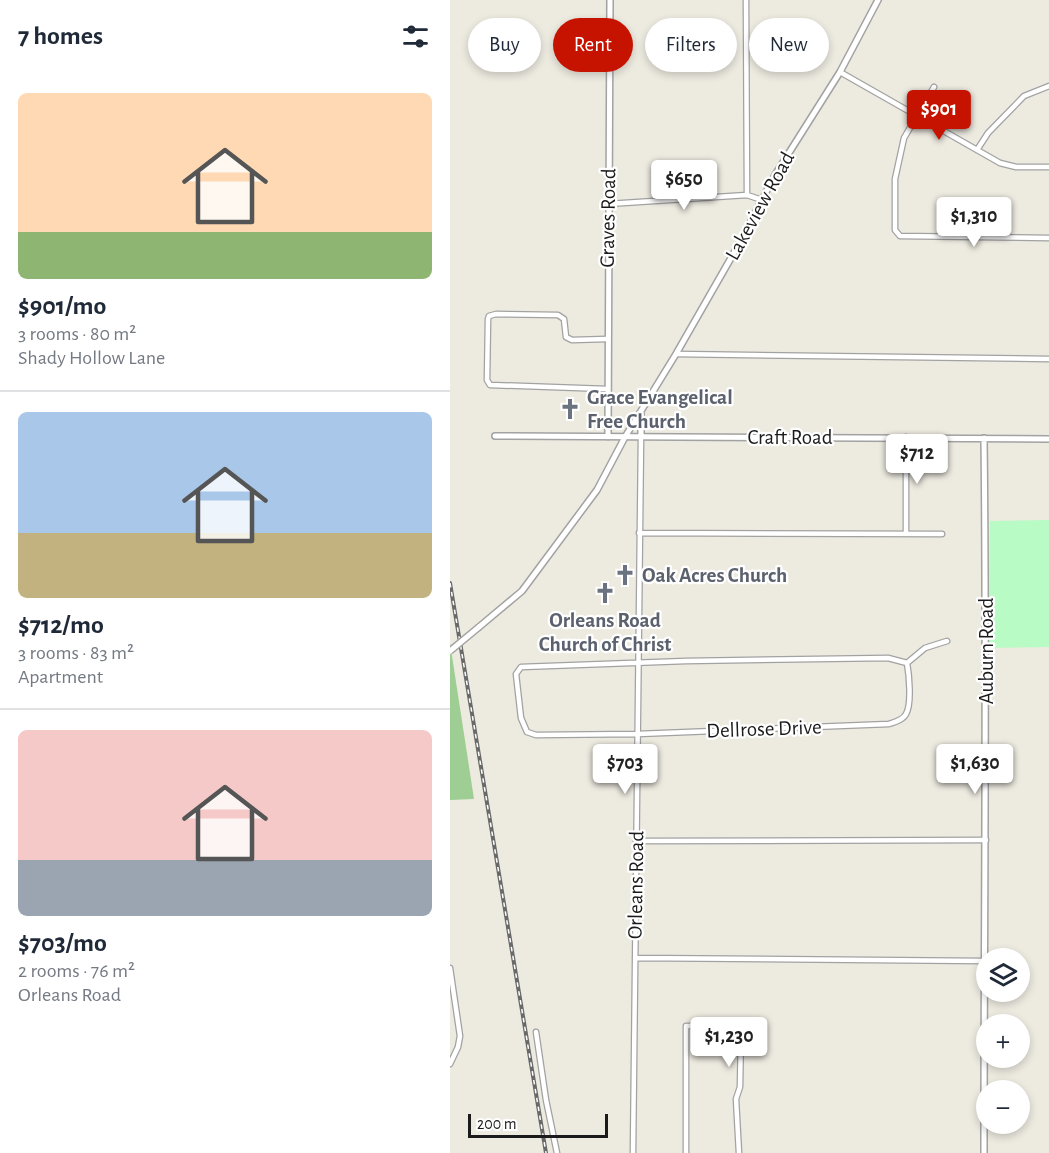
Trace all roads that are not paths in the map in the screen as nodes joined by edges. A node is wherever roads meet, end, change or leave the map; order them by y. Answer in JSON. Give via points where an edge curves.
{"nodes":[{"id":1,"x":610,"y":0,"type":"edge"},
{"id":2,"x":746,"y":0,"type":"edge"},
{"id":3,"x":878,"y":0,"type":"edge"},
{"id":4,"x":840,"y":72,"type":"junction"},
{"id":5,"x":1049,"y":86,"type":"edge"},
{"id":6,"x":934,"y":87,"type":"dead end"},
{"id":7,"x":917,"y":116,"type":"junction"},
{"id":8,"x":977,"y":150,"type":"junction"},
{"id":9,"x":1049,"y":167,"type":"edge"},
{"id":10,"x":747,"y":195,"type":"junction"},
{"id":11,"x":762,"y":201,"type":"junction"},
{"id":12,"x":608,"y":204,"type":"junction"},
{"id":13,"x":1049,"y":238,"type":"edge"},
{"id":14,"x":607,"y":339,"type":"junction"},
{"id":15,"x":676,"y":354,"type":"junction"},
{"id":16,"x":1049,"y":359,"type":"edge"},
{"id":17,"x":607,"y":389,"type":"junction"},
{"id":18,"x":641,"y":412,"type":"junction"},
{"id":19,"x":495,"y":436,"type":"dead end"},
{"id":20,"x":608,"y":437,"type":"junction"},
{"id":21,"x":626,"y":437,"type":"junction"},
{"id":22,"x":641,"y":437,"type":"junction"},
{"id":23,"x":906,"y":437,"type":"junction"},
{"id":24,"x":984,"y":438,"type":"junction"},
{"id":25,"x":1049,"y":439,"type":"edge"},
{"id":26,"x":639,"y":533,"type":"junction"},
{"id":27,"x":906,"y":534,"type":"junction"},
{"id":28,"x":942,"y":534,"type":"dead end"},
{"id":29,"x":947,"y":641,"type":"dead end"},
{"id":30,"x":450,"y":651,"type":"edge"},
{"id":31,"x":906,"y":663,"type":"junction"},
{"id":32,"x":637,"y":664,"type":"junction"},
{"id":33,"x":638,"y":734,"type":"junction"},
{"id":34,"x":986,"y":840,"type":"junction"},
{"id":35,"x":636,"y":841,"type":"junction"},
{"id":36,"x":984,"y":948,"type":"edge"},
{"id":37,"x":635,"y":958,"type":"junction"},
{"id":38,"x":976,"y":961,"type":"edge"},
{"id":39,"x":450,"y":968,"type":"edge"},
{"id":40,"x":984,"y":1002,"type":"edge"},
{"id":41,"x":536,"y":1032,"type":"dead end"},
{"id":42,"x":450,"y":1064,"type":"edge"},
{"id":43,"x":557,"y":1153,"type":"edge"},
{"id":44,"x":633,"y":1153,"type":"edge"},
{"id":45,"x":686,"y":1153,"type":"edge"},
{"id":46,"x":739,"y":1153,"type":"edge"},
{"id":47,"x":984,"y":1153,"type":"edge"}],
"edges":[{"from":1,"to":12,"type":"street","name":"Graves Road"},
{"from":2,"to":10,"type":"street"},
{"from":3,"to":4,"type":"street","name":"Lakeview Road"},
{"from":4,"to":7,"type":"street"},
{"from":4,"to":11,"type":"street","name":"Lakeview Road"},
{"from":5,"to":8,"type":"street","via":[[1024,96]]},
{"from":6,"to":7,"type":"street"},
{"from":7,"to":8,"type":"street"},
{"from":7,"to":13,"type":"street","via":[[904,138],[895,178],[895,230],[900,236]]},
{"from":8,"to":9,"type":"street","via":[[1016,167]]},
{"from":10,"to":11,"type":"street"},
{"from":10,"to":12,"type":"street"},
{"from":11,"to":15,"type":"street","name":"Lakeview Road"},
{"from":12,"to":14,"type":"street","name":"Graves Road"},
{"from":14,"to":17,"type":"street","name":"Graves Road"},
{"from":14,"to":17,"type":"street","via":[[566,337],[564,319],[558,315],[496,314],[488,319],[490,386]]},
{"from":15,"to":16,"type":"street"},
{"from":15,"to":18,"type":"street","name":"Lakeview Road"},
{"from":17,"to":20,"type":"street","name":"Graves Road"},
{"from":18,"to":21,"type":"street","name":"Lakeview Road"},
{"from":18,"to":22,"type":"street"},
{"from":19,"to":20,"type":"street","name":"Craft Road"},
{"from":20,"to":21,"type":"street","name":"Craft Road"},
{"from":21,"to":22,"type":"street","name":"Craft Road"},
{"from":21,"to":30,"type":"street","name":"Lakeview Road","bridge":true,"via":[[597,490],[522,591]]},
{"from":22,"to":23,"type":"street","name":"Craft Road"},
{"from":22,"to":26,"type":"street","name":"Orleans Road"},
{"from":23,"to":24,"type":"street","name":"Craft Road"},
{"from":23,"to":27,"type":"street"},
{"from":24,"to":25,"type":"street","name":"Craft Road"},
{"from":24,"to":34,"type":"street","name":"Auburn Road"},
{"from":26,"to":27,"type":"street"},
{"from":26,"to":32,"type":"street","name":"Orleans Road"},
{"from":27,"to":28,"type":"street"},
{"from":29,"to":31,"type":"street","via":[[926,648]]},
{"from":31,"to":32,"type":"street","via":[[876,658]]},
{"from":31,"to":33,"type":"street","name":"Dellrose Drive","via":[[907,712],[901,720],[889,724]]},
{"from":32,"to":33,"type":"street","name":"Orleans Road"},
{"from":32,"to":33,"type":"street","name":"Dellrose Drive","via":[[520,667],[516,674],[521,718],[527,732]]},
{"from":33,"to":35,"type":"street","name":"Orleans Road"},
{"from":34,"to":35,"type":"street"},
{"from":34,"to":36,"type":"street","name":"Auburn Road"},
{"from":35,"to":37,"type":"street","name":"Orleans Road"},
{"from":37,"to":38,"type":"street"},
{"from":37,"to":44,"type":"street","name":"Orleans Road"},
{"from":39,"to":42,"type":"street","via":[[460,1036]]},
{"from":40,"to":47,"type":"street","name":"Auburn Road"},
{"from":41,"to":43,"type":"street"},
{"from":45,"to":46,"type":"street","via":[[686,1026],[741,1031],[740,1087],[736,1099]]}]}
